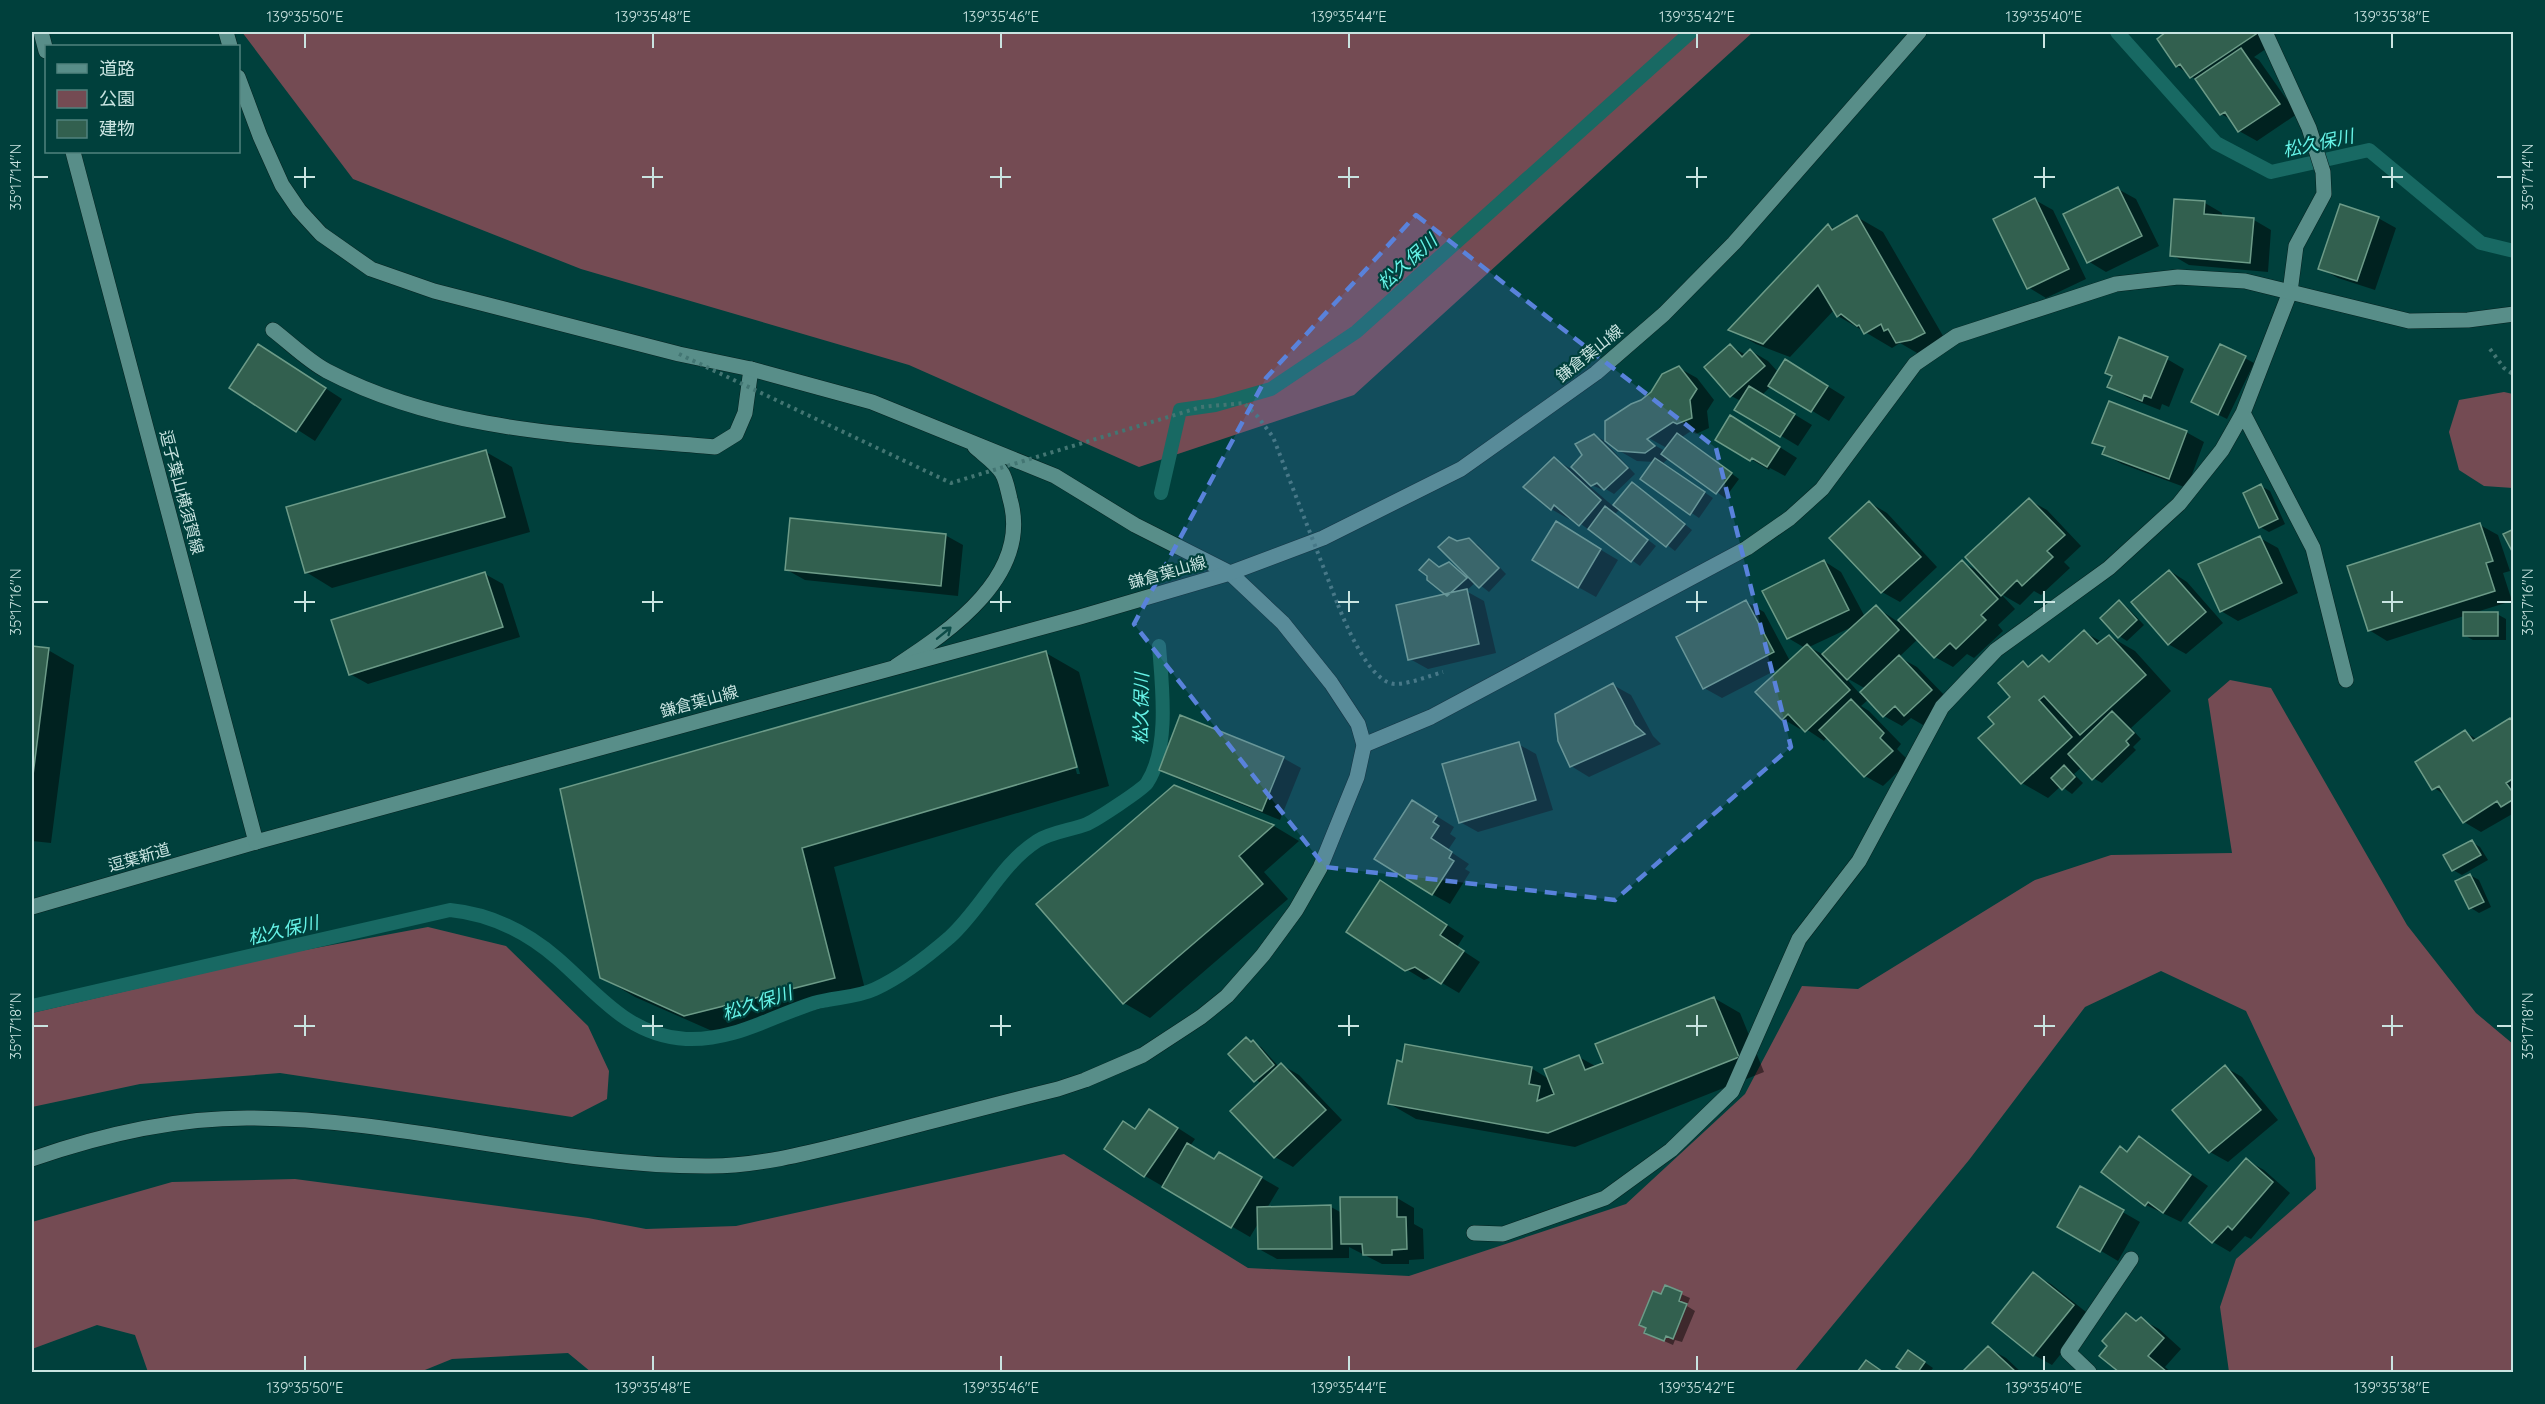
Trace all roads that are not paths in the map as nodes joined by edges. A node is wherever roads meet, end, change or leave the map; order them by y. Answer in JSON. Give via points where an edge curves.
{"nodes":[{"id":1,"x":41,"y":32,"type":"edge"},
{"id":2,"x":1919,"y":32,"type":"edge"},
{"id":3,"x":2265,"y":32,"type":"edge"},
{"id":4,"x":45,"y":47,"type":"edge"},
{"id":5,"x":240,"y":82,"type":"edge"},
{"id":6,"x":73,"y":153,"type":"edge"},
{"id":7,"x":2290,"y":292,"type":"junction"},
{"id":8,"x":2514,"y":314,"type":"edge"},
{"id":9,"x":273,"y":330,"type":"dead end"},
{"id":10,"x":752,"y":369,"type":"junction"},
{"id":11,"x":2243,"y":413,"type":"junction"},
{"id":12,"x":968,"y":440,"type":"junction"},
{"id":13,"x":1230,"y":573,"type":"junction"},
{"id":14,"x":896,"y":666,"type":"junction"},
{"id":15,"x":2346,"y":680,"type":"dead end"},
{"id":16,"x":1364,"y":745,"type":"junction"},
{"id":17,"x":256,"y":842,"type":"junction"},
{"id":18,"x":32,"y":907,"type":"edge"},
{"id":19,"x":32,"y":1159,"type":"edge"},
{"id":20,"x":1474,"y":1233,"type":"dead end"},
{"id":21,"x":2131,"y":1259,"type":"dead end"},
{"id":22,"x":2089,"y":1372,"type":"edge"}],
"edges":[{"from":1,"to":4,"type":"street"},
{"from":2,"to":13,"type":"street","name":"鎌倉葉山線","via":[[1734,243],[1664,314],[1596,373],[1461,469],[1323,537]]},
{"from":3,"to":7,"type":"street","via":[[2309,128],[2324,172],[2324,194],[2296,246]]},
{"from":5,"to":10,"type":"street","via":[[282,185],[299,210],[321,234],[371,269],[434,291]]},
{"from":6,"to":17,"type":"street","name":"逗子葉山横須賀線"},
{"from":7,"to":8,"type":"street","via":[[2409,321]]},
{"from":7,"to":11,"type":"street"},
{"from":7,"to":16,"type":"street","via":[[2245,281],[2178,277],[2116,284],[1956,336],[1915,364],[1822,489],[1791,518],[1747,548],[1442,711]]},
{"from":9,"to":10,"type":"street","via":[[325,370],[385,399],[451,418],[532,431],[715,447],[736,434],[745,413]]},
{"from":10,"to":12,"type":"street","via":[[872,402]]},
{"from":11,"to":15,"type":"street","via":[[2313,548]]},
{"from":11,"to":20,"type":"street","via":[[2222,450],[2179,504],[2109,568],[1996,650],[1942,707],[1859,861],[1799,939],[1732,1090],[1671,1150],[1605,1198],[1503,1234]]},
{"from":12,"to":13,"type":"street","via":[[1055,476],[1135,525]]},
{"from":14,"to":12,"type":"street","one_way":true,"via":[[953,626],[984,596],[1006,560],[1013,532],[1013,510],[1003,473]]},
{"from":13,"to":14,"type":"street","name":"鎌倉葉山線"},
{"from":13,"to":16,"type":"street","via":[[1282,623],[1331,683],[1358,724]]},
{"from":14,"to":17,"type":"street","name":"鎌倉葉山線"},
{"from":16,"to":19,"type":"street","via":[[1357,777],[1320,868],[1276,937],[1227,996],[1143,1055],[1058,1089],[822,1149],[713,1166],[646,1164],[349,1123],[245,1118],[131,1130]]},
{"from":17,"to":18,"type":"street","name":"逗葉新道"},
{"from":21,"to":22,"type":"street","via":[[2068,1352]]}]}
